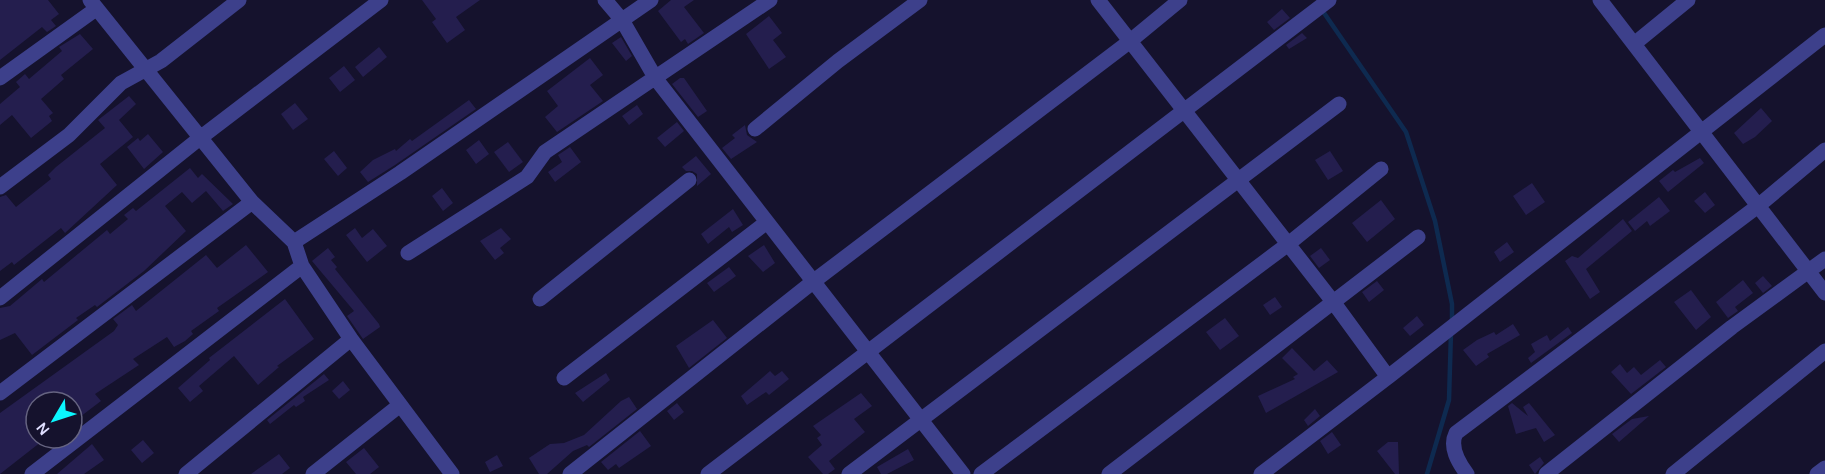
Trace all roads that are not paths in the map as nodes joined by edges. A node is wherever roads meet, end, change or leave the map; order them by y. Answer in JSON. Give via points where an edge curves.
{"nodes":[{"id":1,"x":239,"y":0,"type":"edge"},
{"id":2,"x":381,"y":0,"type":"edge"},
{"id":3,"x":604,"y":0,"type":"edge"},
{"id":4,"x":651,"y":0,"type":"edge"},
{"id":5,"x":770,"y":0,"type":"edge"},
{"id":6,"x":920,"y":0,"type":"edge"},
{"id":7,"x":1098,"y":0,"type":"edge"},
{"id":8,"x":1179,"y":0,"type":"edge"},
{"id":9,"x":1329,"y":0,"type":"edge"},
{"id":10,"x":1600,"y":0,"type":"edge"},
{"id":11,"x":1688,"y":0,"type":"edge"},
{"id":12,"x":93,"y":4,"type":"edge"},
{"id":13,"x":622,"y":21,"type":"junction"},
{"id":14,"x":1825,"y":35,"type":"edge"},
{"id":15,"x":1129,"y":42,"type":"junction"},
{"id":16,"x":1634,"y":44,"type":"junction"},
{"id":17,"x":145,"y":69,"type":"junction"},
{"id":18,"x":0,"y":78,"type":"edge"},
{"id":19,"x":656,"y":79,"type":"junction"},
{"id":20,"x":1339,"y":104,"type":"dead end"},
{"id":21,"x":1185,"y":111,"type":"junction"},
{"id":22,"x":755,"y":129,"type":"dead end"},
{"id":23,"x":1700,"y":131,"type":"junction"},
{"id":24,"x":200,"y":138,"type":"junction"},
{"id":25,"x":1825,"y":150,"type":"edge"},
{"id":26,"x":1381,"y":169,"type":"dead end"},
{"id":27,"x":689,"y":180,"type":"dead end"},
{"id":28,"x":1238,"y":180,"type":"junction"},
{"id":29,"x":0,"y":188,"type":"edge"},
{"id":30,"x":252,"y":202,"type":"junction"},
{"id":31,"x":1758,"y":206,"type":"junction"},
{"id":32,"x":767,"y":222,"type":"junction"},
{"id":33,"x":1418,"y":237,"type":"dead end"},
{"id":34,"x":294,"y":242,"type":"junction"},
{"id":35,"x":1287,"y":245,"type":"junction"},
{"id":36,"x":408,"y":253,"type":"dead end"},
{"id":37,"x":1825,"y":259,"type":"edge"},
{"id":38,"x":302,"y":266,"type":"junction"},
{"id":39,"x":1808,"y":271,"type":"junction"},
{"id":40,"x":814,"y":281,"type":"junction"},
{"id":41,"x":1825,"y":293,"type":"edge"},
{"id":42,"x":0,"y":298,"type":"edge"},
{"id":43,"x":540,"y":299,"type":"dead end"},
{"id":44,"x":1335,"y":303,"type":"junction"},
{"id":45,"x":351,"y":339,"type":"junction"},
{"id":46,"x":868,"y":351,"type":"junction"},
{"id":47,"x":1825,"y":351,"type":"edge"},
{"id":48,"x":1388,"y":376,"type":"junction"},
{"id":49,"x":564,"y":378,"type":"dead end"},
{"id":50,"x":0,"y":393,"type":"edge"},
{"id":51,"x":400,"y":405,"type":"junction"},
{"id":52,"x":921,"y":420,"type":"junction"},
{"id":53,"x":1825,"y":468,"type":"edge"},
{"id":54,"x":449,"y":473,"type":"edge"},
{"id":55,"x":32,"y":474,"type":"edge"},
{"id":56,"x":186,"y":474,"type":"edge"},
{"id":57,"x":313,"y":474,"type":"edge"},
{"id":58,"x":570,"y":474,"type":"edge"},
{"id":59,"x":708,"y":474,"type":"edge"},
{"id":60,"x":849,"y":474,"type":"edge"},
{"id":61,"x":963,"y":474,"type":"edge"},
{"id":62,"x":981,"y":474,"type":"edge"},
{"id":63,"x":1110,"y":474,"type":"edge"},
{"id":64,"x":1261,"y":474,"type":"edge"},
{"id":65,"x":1467,"y":474,"type":"edge"},
{"id":66,"x":1546,"y":474,"type":"edge"},
{"id":67,"x":1673,"y":474,"type":"edge"},
{"id":68,"x":1817,"y":474,"type":"edge"}],
"edges":[{"from":1,"to":17,"type":"street","via":[[161,61]]},
{"from":2,"to":24,"type":"street"},
{"from":3,"to":13,"type":"street"},
{"from":4,"to":13,"type":"street"},
{"from":5,"to":19,"type":"street"},
{"from":6,"to":22,"type":"street"},
{"from":7,"to":15,"type":"street"},
{"from":8,"to":15,"type":"street"},
{"from":9,"to":21,"type":"street"},
{"from":10,"to":16,"type":"street"},
{"from":11,"to":16,"type":"street"},
{"from":12,"to":17,"type":"street"},
{"from":12,"to":18,"type":"street"},
{"from":13,"to":19,"type":"street"},
{"from":13,"to":34,"type":"street"},
{"from":14,"to":23,"type":"street"},
{"from":15,"to":21,"type":"street"},
{"from":15,"to":40,"type":"street"},
{"from":16,"to":23,"type":"street"},
{"from":17,"to":24,"type":"street"},
{"from":17,"to":29,"type":"street","via":[[121,83],[69,135]]},
{"from":19,"to":32,"type":"street"},
{"from":19,"to":36,"type":"street","via":[[545,152],[527,177]]},
{"from":20,"to":28,"type":"street"},
{"from":21,"to":28,"type":"street"},
{"from":21,"to":46,"type":"street"},
{"from":23,"to":31,"type":"street"},
{"from":23,"to":48,"type":"street"},
{"from":24,"to":30,"type":"street"},
{"from":24,"to":42,"type":"street"},
{"from":25,"to":31,"type":"street"},
{"from":26,"to":35,"type":"street"},
{"from":27,"to":43,"type":"street"},
{"from":28,"to":35,"type":"street"},
{"from":28,"to":52,"type":"street"},
{"from":30,"to":34,"type":"street"},
{"from":30,"to":50,"type":"street"},
{"from":31,"to":39,"type":"street"},
{"from":31,"to":65,"type":"street","via":[[1456,433],[1452,440]]},
{"from":32,"to":40,"type":"street"},
{"from":32,"to":49,"type":"street"},
{"from":33,"to":44,"type":"street"},
{"from":34,"to":38,"type":"street"},
{"from":35,"to":44,"type":"street"},
{"from":35,"to":62,"type":"street"},
{"from":37,"to":39,"type":"street"},
{"from":38,"to":45,"type":"street"},
{"from":38,"to":55,"type":"street"},
{"from":39,"to":41,"type":"street"},
{"from":39,"to":66,"type":"street"},
{"from":40,"to":46,"type":"street"},
{"from":40,"to":58,"type":"street"},
{"from":44,"to":48,"type":"street"},
{"from":44,"to":63,"type":"street"},
{"from":45,"to":51,"type":"street"},
{"from":45,"to":56,"type":"street"},
{"from":46,"to":52,"type":"street"},
{"from":46,"to":59,"type":"street"},
{"from":47,"to":67,"type":"street"},
{"from":48,"to":64,"type":"street"},
{"from":51,"to":54,"type":"street"},
{"from":51,"to":57,"type":"street"},
{"from":52,"to":60,"type":"street"},
{"from":52,"to":61,"type":"street"},
{"from":53,"to":68,"type":"street"}]}
